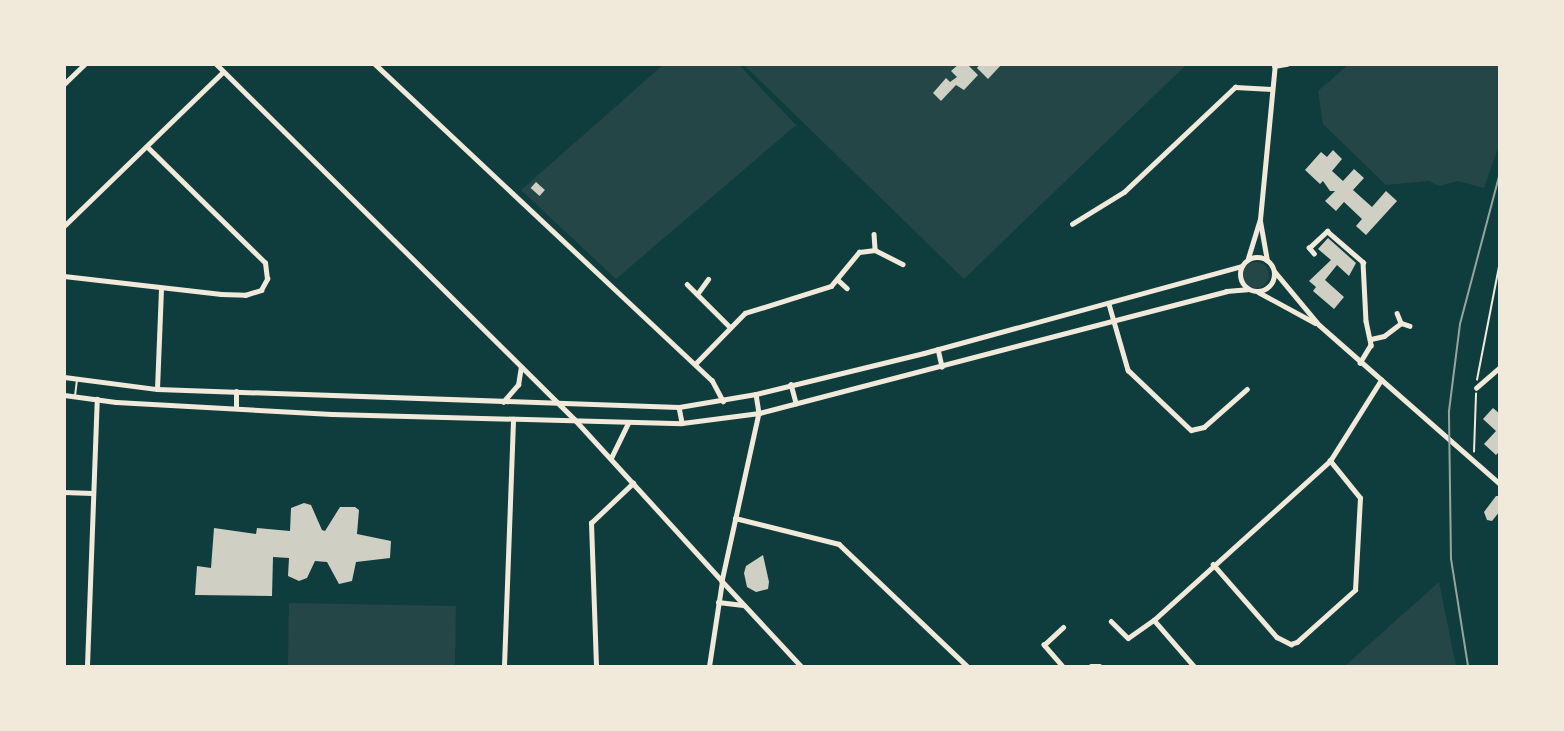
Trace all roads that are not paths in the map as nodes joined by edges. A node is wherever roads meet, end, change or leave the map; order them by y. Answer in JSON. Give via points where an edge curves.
{"nodes":[{"id":1,"x":85,"y":64,"type":"edge"},
{"id":2,"x":216,"y":64,"type":"edge"},
{"id":3,"x":375,"y":64,"type":"edge"},
{"id":4,"x":1287,"y":64,"type":"edge"},
{"id":5,"x":1275,"y":65,"type":"edge"},
{"id":6,"x":223,"y":72,"type":"junction"},
{"id":7,"x":64,"y":84,"type":"edge"},
{"id":8,"x":1272,"y":89,"type":"junction"},
{"id":9,"x":147,"y":147,"type":"junction"},
{"id":10,"x":1260,"y":219,"type":"junction"},
{"id":11,"x":1072,"y":224,"type":"dead end"},
{"id":12,"x":64,"y":225,"type":"edge"},
{"id":13,"x":874,"y":234,"type":"dead end"},
{"id":14,"x":875,"y":250,"type":"junction"},
{"id":15,"x":1314,"y":254,"type":"dead end"},
{"id":16,"x":1248,"y":258,"type":"junction"},
{"id":17,"x":1267,"y":260,"type":"junction"},
{"id":18,"x":903,"y":264,"type":"dead end"},
{"id":19,"x":1240,"y":266,"type":"junction"},
{"id":20,"x":1274,"y":272,"type":"junction"},
{"id":21,"x":64,"y":276,"type":"edge"},
{"id":22,"x":708,"y":279,"type":"dead end"},
{"id":23,"x":837,"y":280,"type":"junction"},
{"id":24,"x":687,"y":284,"type":"dead end"},
{"id":25,"x":161,"y":288,"type":"junction"},
{"id":26,"x":847,"y":288,"type":"dead end"},
{"id":27,"x":1247,"y":290,"type":"junction"},
{"id":28,"x":1258,"y":292,"type":"junction"},
{"id":29,"x":698,"y":293,"type":"junction"},
{"id":30,"x":1109,"y":304,"type":"junction"},
{"id":31,"x":1397,"y":313,"type":"dead end"},
{"id":32,"x":1113,"y":322,"type":"junction"},
{"id":33,"x":1401,"y":322,"type":"junction"},
{"id":34,"x":1319,"y":325,"type":"junction"},
{"id":35,"x":729,"y":326,"type":"junction"},
{"id":36,"x":1410,"y":326,"type":"dead end"},
{"id":37,"x":1371,"y":339,"type":"junction"},
{"id":38,"x":938,"y":349,"type":"junction"},
{"id":39,"x":1360,"y":363,"type":"junction"},
{"id":40,"x":695,"y":364,"type":"junction"},
{"id":41,"x":520,"y":367,"type":"junction"},
{"id":42,"x":942,"y":367,"type":"junction"},
{"id":43,"x":1500,"y":368,"type":"edge"},
{"id":44,"x":64,"y":377,"type":"edge"},
{"id":45,"x":77,"y":379,"type":"junction"},
{"id":46,"x":1381,"y":380,"type":"junction"},
{"id":47,"x":791,"y":384,"type":"junction"},
{"id":48,"x":1476,"y":388,"type":"road end"},
{"id":49,"x":157,"y":389,"type":"junction"},
{"id":50,"x":1247,"y":389,"type":"dead end"},
{"id":51,"x":236,"y":391,"type":"junction"},
{"id":52,"x":756,"y":394,"type":"junction"},
{"id":53,"x":64,"y":395,"type":"edge"},
{"id":54,"x":75,"y":396,"type":"junction"},
{"id":55,"x":97,"y":399,"type":"junction"},
{"id":56,"x":723,"y":401,"type":"junction"},
{"id":57,"x":503,"y":402,"type":"junction"},
{"id":58,"x":796,"y":403,"type":"junction"},
{"id":59,"x":558,"y":404,"type":"junction"},
{"id":60,"x":236,"y":407,"type":"junction"},
{"id":61,"x":679,"y":407,"type":"junction"},
{"id":62,"x":759,"y":413,"type":"junction"},
{"id":63,"x":513,"y":419,"type":"junction"},
{"id":64,"x":573,"y":419,"type":"junction"},
{"id":65,"x":628,"y":423,"type":"junction"},
{"id":66,"x":682,"y":423,"type":"junction"},
{"id":67,"x":611,"y":458,"type":"junction"},
{"id":68,"x":1330,"y":461,"type":"junction"},
{"id":69,"x":633,"y":483,"type":"junction"},
{"id":70,"x":1500,"y":484,"type":"edge"},
{"id":71,"x":64,"y":492,"type":"edge"},
{"id":72,"x":92,"y":493,"type":"junction"},
{"id":73,"x":735,"y":518,"type":"junction"},
{"id":74,"x":1213,"y":564,"type":"junction"},
{"id":75,"x":722,"y":581,"type":"junction"},
{"id":76,"x":718,"y":602,"type":"junction"},
{"id":77,"x":743,"y":605,"type":"junction"},
{"id":78,"x":1154,"y":620,"type":"junction"},
{"id":79,"x":1111,"y":621,"type":"dead end"},
{"id":80,"x":1063,"y":627,"type":"dead end"},
{"id":81,"x":87,"y":666,"type":"edge"},
{"id":82,"x":504,"y":666,"type":"edge"},
{"id":83,"x":596,"y":666,"type":"edge"},
{"id":84,"x":709,"y":666,"type":"edge"},
{"id":85,"x":801,"y":666,"type":"edge"},
{"id":86,"x":967,"y":666,"type":"edge"},
{"id":87,"x":1062,"y":666,"type":"edge"},
{"id":88,"x":1091,"y":666,"type":"edge"},
{"id":89,"x":1100,"y":666,"type":"edge"},
{"id":90,"x":1194,"y":666,"type":"edge"}],
"edges":[{"from":1,"to":7,"type":"street"},
{"from":2,"to":6,"type":"street"},
{"from":3,"to":40,"type":"street"},
{"from":4,"to":5,"type":"street"},
{"from":5,"to":8,"type":"street"},
{"from":6,"to":9,"type":"street"},
{"from":6,"to":41,"type":"street"},
{"from":8,"to":10,"type":"street"},
{"from":8,"to":11,"type":"street","via":[[1235,87],[1124,192]]},
{"from":9,"to":12,"type":"street"},
{"from":9,"to":25,"type":"street","via":[[267,267],[261,290],[245,295]]},
{"from":10,"to":16,"type":"street"},
{"from":10,"to":17,"type":"street"},
{"from":13,"to":14,"type":"street"},
{"from":14,"to":18,"type":"street"},
{"from":14,"to":23,"type":"street","via":[[854,256]]},
{"from":15,"to":37,"type":"street","via":[[1309,248],[1326,231],[1363,262],[1366,321]]},
{"from":16,"to":17,"type":"street"},
{"from":16,"to":19,"type":"street"},
{"from":17,"to":20,"type":"street"},
{"from":19,"to":27,"type":"street","via":[[1239,275]]},
{"from":19,"to":30,"type":"street"},
{"from":20,"to":28,"type":"street","via":[[1267,289]]},
{"from":20,"to":34,"type":"street"},
{"from":21,"to":25,"type":"street"},
{"from":22,"to":29,"type":"street"},
{"from":23,"to":26,"type":"street"},
{"from":23,"to":35,"type":"street","via":[[811,293],[745,313]]},
{"from":24,"to":29,"type":"street"},
{"from":25,"to":49,"type":"street"},
{"from":27,"to":28,"type":"street"},
{"from":27,"to":32,"type":"street","via":[[1226,291]]},
{"from":28,"to":34,"type":"street"},
{"from":29,"to":35,"type":"street"},
{"from":30,"to":32,"type":"street"},
{"from":30,"to":38,"type":"street"},
{"from":31,"to":33,"type":"street"},
{"from":32,"to":42,"type":"street"},
{"from":32,"to":50,"type":"street","via":[[1128,370],[1191,430],[1204,427]]},
{"from":33,"to":36,"type":"street"},
{"from":33,"to":37,"type":"street","via":[[1384,336]]},
{"from":34,"to":39,"type":"street"},
{"from":35,"to":40,"type":"street"},
{"from":37,"to":39,"type":"street","via":[[1370,351]]},
{"from":38,"to":42,"type":"street"},
{"from":38,"to":47,"type":"street"},
{"from":39,"to":46,"type":"street"},
{"from":40,"to":56,"type":"street","via":[[712,380]]},
{"from":41,"to":57,"type":"street","via":[[518,385]]},
{"from":41,"to":59,"type":"street"},
{"from":42,"to":58,"type":"street"},
{"from":43,"to":48,"type":"street"},
{"from":44,"to":45,"type":"street"},
{"from":45,"to":49,"type":"street"},
{"from":45,"to":54,"type":"lane"},
{"from":46,"to":68,"type":"street"},
{"from":46,"to":70,"type":"street"},
{"from":47,"to":52,"type":"street"},
{"from":47,"to":58,"type":"street"},
{"from":49,"to":51,"type":"street"},
{"from":51,"to":57,"type":"street"},
{"from":51,"to":60,"type":"street"},
{"from":52,"to":56,"type":"street"},
{"from":52,"to":62,"type":"street"},
{"from":53,"to":54,"type":"street"},
{"from":54,"to":55,"type":"street"},
{"from":55,"to":60,"type":"street"},
{"from":55,"to":72,"type":"street"},
{"from":56,"to":61,"type":"street"},
{"from":57,"to":59,"type":"street"},
{"from":58,"to":62,"type":"street"},
{"from":59,"to":61,"type":"street"},
{"from":59,"to":64,"type":"street"},
{"from":60,"to":63,"type":"street"},
{"from":61,"to":66,"type":"street"},
{"from":62,"to":66,"type":"street"},
{"from":62,"to":73,"type":"street"},
{"from":63,"to":64,"type":"street"},
{"from":63,"to":82,"type":"street"},
{"from":64,"to":65,"type":"street"},
{"from":64,"to":67,"type":"street"},
{"from":65,"to":66,"type":"street"},
{"from":65,"to":67,"type":"street"},
{"from":67,"to":69,"type":"street"},
{"from":68,"to":74,"type":"street"},
{"from":68,"to":74,"type":"street","via":[[1360,498],[1355,590],[1297,642],[1291,644],[1277,637]]},
{"from":69,"to":75,"type":"street"},
{"from":69,"to":83,"type":"street","via":[[591,524]]},
{"from":71,"to":72,"type":"street"},
{"from":72,"to":81,"type":"street"},
{"from":73,"to":75,"type":"street"},
{"from":73,"to":86,"type":"street","via":[[838,544]]},
{"from":74,"to":78,"type":"street"},
{"from":75,"to":76,"type":"street"},
{"from":75,"to":77,"type":"street"},
{"from":76,"to":77,"type":"street"},
{"from":76,"to":84,"type":"street"},
{"from":77,"to":85,"type":"street"},
{"from":78,"to":79,"type":"street","via":[[1128,638]]},
{"from":78,"to":90,"type":"street"},
{"from":80,"to":87,"type":"street","via":[[1044,645]]},
{"from":88,"to":89,"type":"street"}]}
